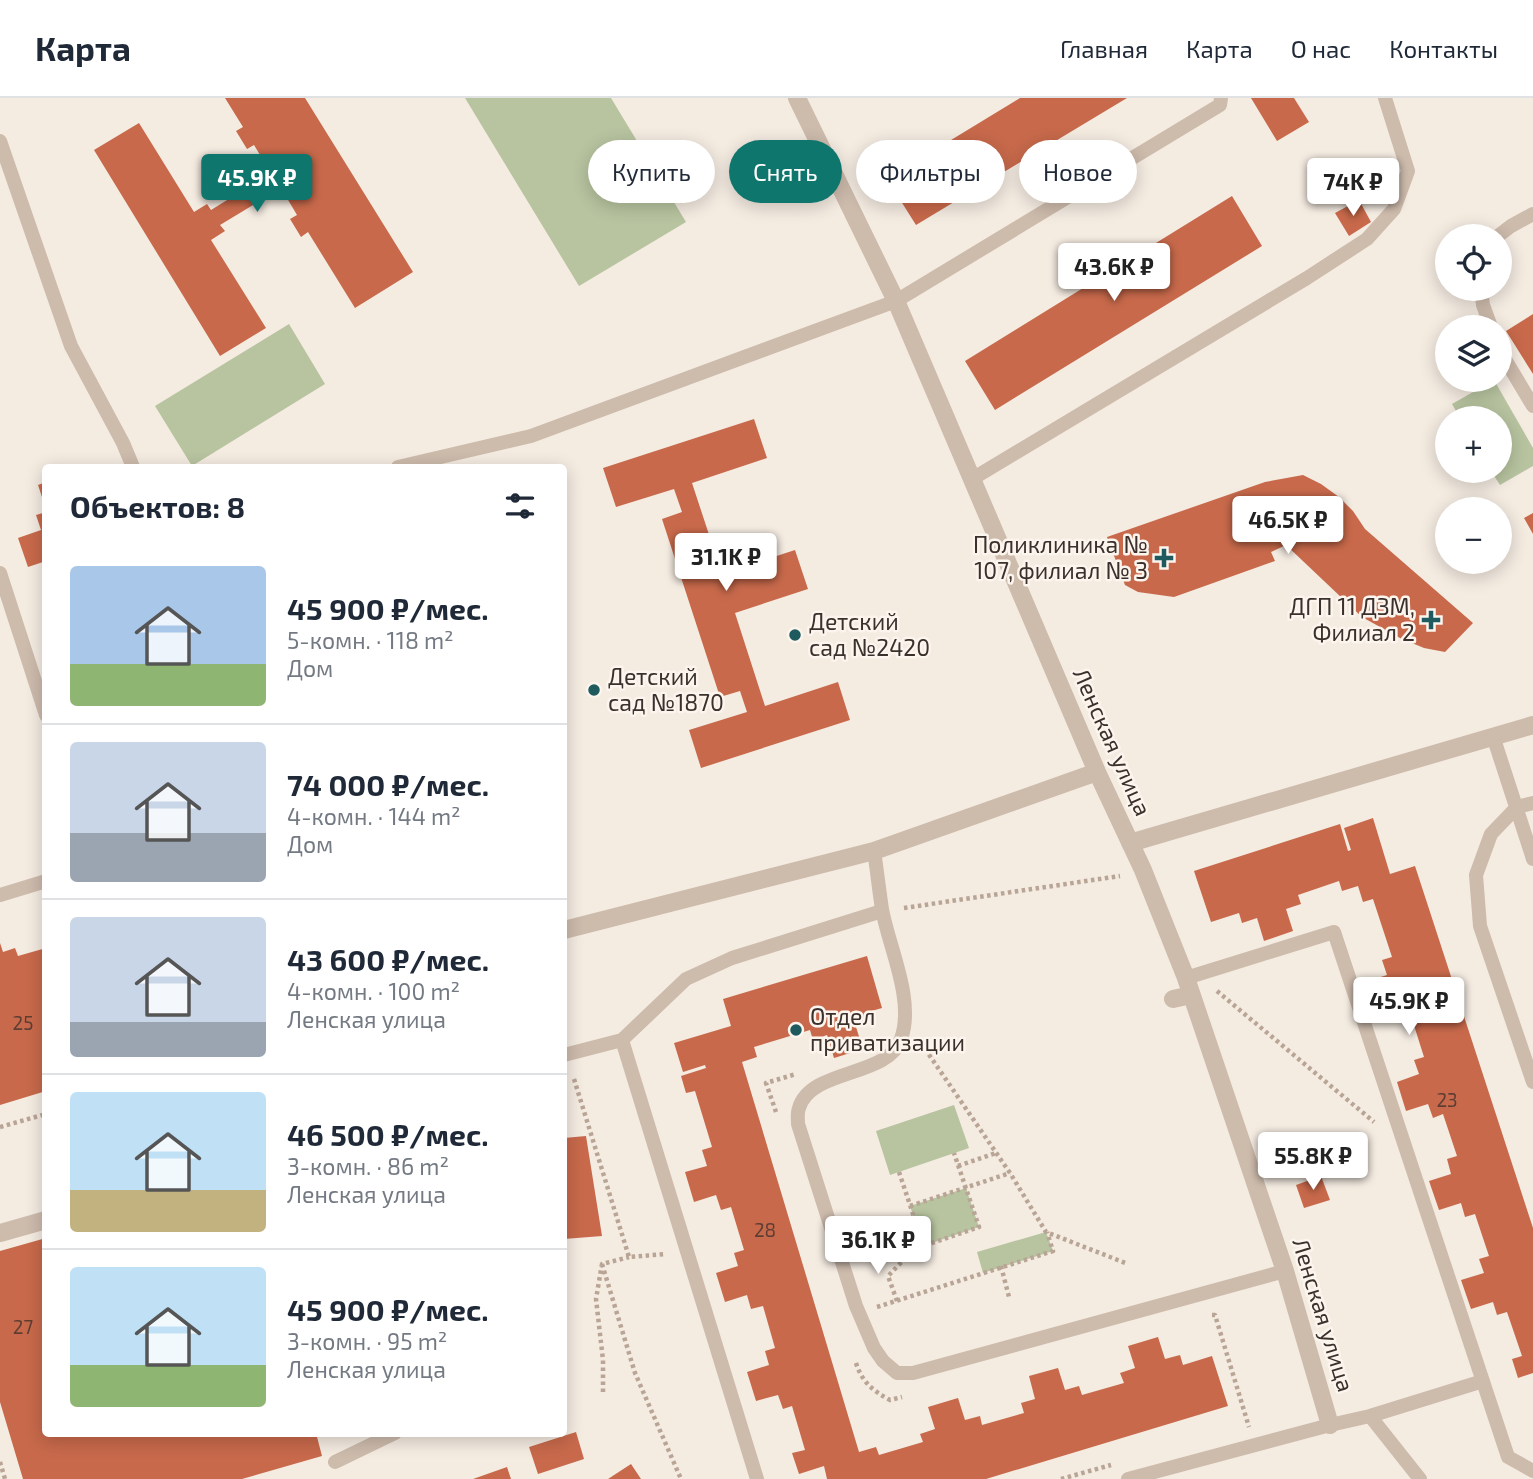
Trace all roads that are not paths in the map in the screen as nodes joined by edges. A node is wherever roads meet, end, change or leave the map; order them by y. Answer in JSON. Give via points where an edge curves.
{"nodes":[{"id":1,"x":797,"y":98,"type":"edge"},
{"id":2,"x":1221,"y":98,"type":"edge"},
{"id":3,"x":1385,"y":98,"type":"edge"},
{"id":4,"x":1,"y":144,"type":"edge"},
{"id":5,"x":1533,"y":214,"type":"edge"},
{"id":6,"x":1512,"y":225,"type":"edge"},
{"id":7,"x":896,"y":301,"type":"junction"},
{"id":8,"x":1512,"y":371,"type":"edge"},
{"id":9,"x":1533,"y":406,"type":"edge"},
{"id":10,"x":132,"y":464,"type":"edge"},
{"id":11,"x":411,"y":464,"type":"edge"},
{"id":12,"x":972,"y":479,"type":"junction"},
{"id":13,"x":0,"y":573,"type":"edge"},
{"id":14,"x":42,"y":703,"type":"edge"},
{"id":15,"x":1533,"y":724,"type":"edge"},
{"id":16,"x":1493,"y":736,"type":"junction"},
{"id":17,"x":1097,"y":772,"type":"junction"},
{"id":18,"x":1533,"y":803,"type":"edge"},
{"id":19,"x":1517,"y":807,"type":"junction"},
{"id":20,"x":1130,"y":843,"type":"junction"},
{"id":21,"x":874,"y":850,"type":"junction"},
{"id":22,"x":1533,"y":859,"type":"edge"},
{"id":23,"x":42,"y":882,"type":"edge"},
{"id":24,"x":0,"y":895,"type":"edge"},
{"id":25,"x":882,"y":911,"type":"junction"},
{"id":26,"x":567,"y":929,"type":"edge"},
{"id":27,"x":1191,"y":983,"type":"junction"},
{"id":28,"x":1173,"y":999,"type":"dead end"},
{"id":29,"x":622,"y":1040,"type":"junction"},
{"id":30,"x":567,"y":1054,"type":"edge"},
{"id":31,"x":1533,"y":1082,"type":"edge"},
{"id":32,"x":42,"y":1221,"type":"edge"},
{"id":33,"x":0,"y":1233,"type":"edge"},
{"id":34,"x":1284,"y":1271,"type":"junction"},
{"id":35,"x":1483,"y":1381,"type":"junction"},
{"id":36,"x":1370,"y":1416,"type":"junction"},
{"id":37,"x":1330,"y":1425,"type":"junction"},
{"id":38,"x":387,"y":1437,"type":"edge"},
{"id":39,"x":335,"y":1462,"type":"dead end"},
{"id":40,"x":1533,"y":1471,"type":"edge"},
{"id":41,"x":757,"y":1479,"type":"edge"},
{"id":42,"x":1128,"y":1479,"type":"edge"},
{"id":43,"x":1420,"y":1479,"type":"edge"}],
"edges":[{"from":1,"to":7,"type":"street","name":"Ленская улица"},
{"from":2,"to":7,"type":"lane","via":[[1220,105]]},
{"from":3,"to":12,"type":"lane","via":[[1408,171],[1394,209],[1367,239]]},
{"from":4,"to":10,"type":"lane","via":[[71,346]]},
{"from":5,"to":6,"type":"lane"},
{"from":7,"to":11,"type":"lane","via":[[531,436]]},
{"from":7,"to":12,"type":"street","name":"Ленская улица"},
{"from":8,"to":9,"type":"lane"},
{"from":12,"to":17,"type":"street","name":"Ленская улица"},
{"from":13,"to":14,"type":"lane"},
{"from":15,"to":16,"type":"street"},
{"from":16,"to":19,"type":"lane"},
{"from":16,"to":20,"type":"street"},
{"from":17,"to":20,"type":"street","name":"Ленская улица"},
{"from":17,"to":21,"type":"street"},
{"from":18,"to":19,"type":"lane"},
{"from":19,"to":22,"type":"lane"},
{"from":19,"to":31,"type":"lane","via":[[1491,834],[1476,875],[1480,926]]},
{"from":20,"to":27,"type":"street","name":"Ленская улица"},
{"from":21,"to":25,"type":"lane"},
{"from":21,"to":26,"type":"street"},
{"from":23,"to":24,"type":"lane"},
{"from":25,"to":29,"type":"lane","via":[[732,958],[686,979]]},
{"from":25,"to":34,"type":"lane","via":[[904,995],[901,1040],[891,1056],[806,1095],[798,1109],[798,1124],[856,1306],[883,1362],[897,1373],[913,1373]]},
{"from":27,"to":28,"type":"street"},
{"from":27,"to":34,"type":"street","name":"Ленская улица"},
{"from":27,"to":35,"type":"lane","via":[[1334,932]]},
{"from":29,"to":30,"type":"lane"},
{"from":29,"to":41,"type":"lane"},
{"from":32,"to":33,"type":"street"},
{"from":34,"to":37,"type":"street","name":"Ленская улица"},
{"from":35,"to":36,"type":"lane"},
{"from":35,"to":40,"type":"lane","via":[[1508,1457]]},
{"from":36,"to":37,"type":"lane"},
{"from":36,"to":43,"type":"lane"},
{"from":37,"to":42,"type":"lane"},
{"from":38,"to":39,"type":"lane"}]}
